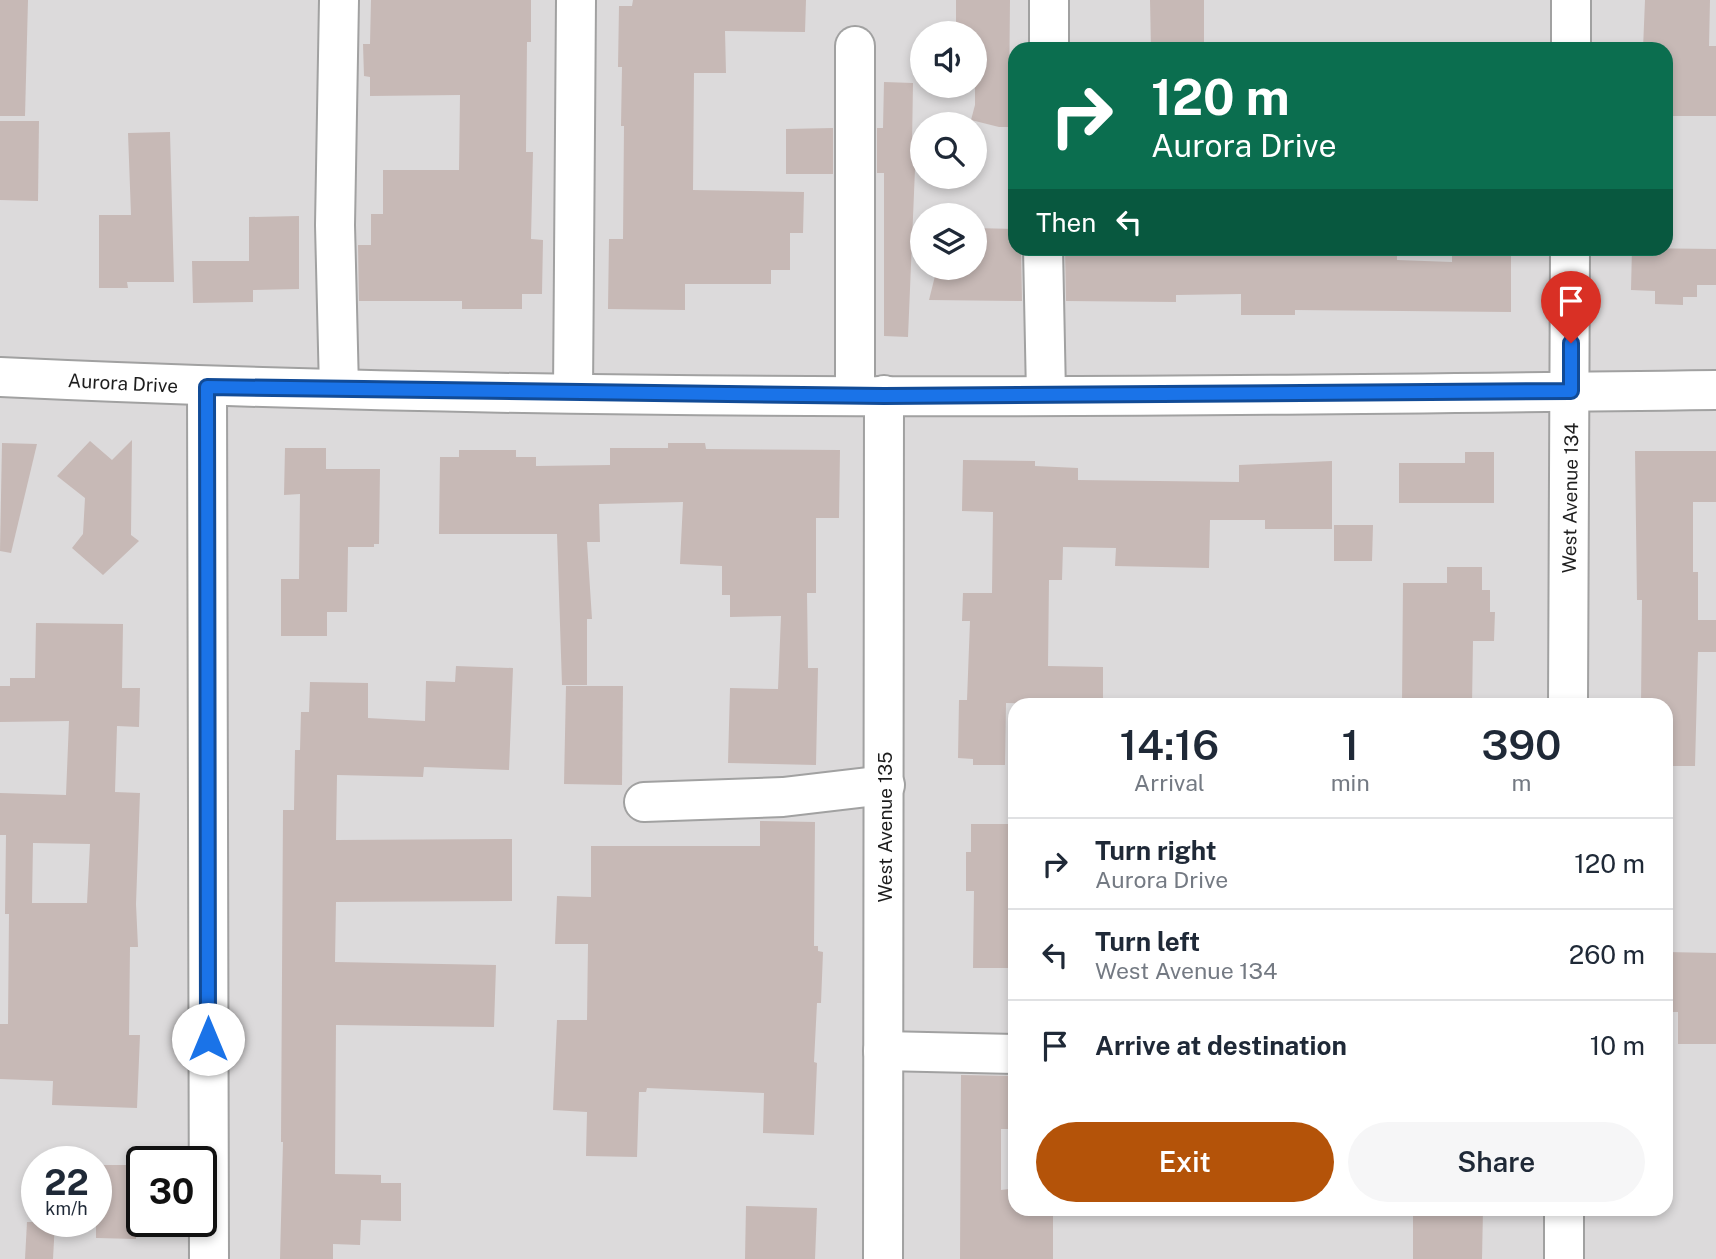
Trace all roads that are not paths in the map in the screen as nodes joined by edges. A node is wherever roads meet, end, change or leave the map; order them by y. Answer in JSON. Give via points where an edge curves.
{"nodes":[{"id":1,"x":339,"y":0,"type":"edge"},
{"id":2,"x":576,"y":0,"type":"edge"},
{"id":3,"x":1049,"y":0,"type":"edge"},
{"id":4,"x":1571,"y":0,"type":"edge"},
{"id":5,"x":1049,"y":42,"type":"edge"},
{"id":6,"x":1571,"y":42,"type":"edge"},
{"id":7,"x":855,"y":46,"type":"dead end"},
{"id":8,"x":1043,"y":256,"type":"edge"},
{"id":9,"x":1570,"y":256,"type":"edge"},
{"id":10,"x":0,"y":377,"type":"edge"},
{"id":11,"x":207,"y":387,"type":"junction"},
{"id":12,"x":339,"y":389,"type":"junction"},
{"id":13,"x":1716,"y":390,"type":"edge"},
{"id":14,"x":1571,"y":391,"type":"junction"},
{"id":15,"x":573,"y":392,"type":"junction"},
{"id":16,"x":1046,"y":394,"type":"junction"},
{"id":17,"x":869,"y":395,"type":"junction"},
{"id":18,"x":1568,"y":698,"type":"edge"},
{"id":19,"x":885,"y":785,"type":"junction"},
{"id":20,"x":644,"y":802,"type":"dead end"},
{"id":21,"x":883,"y":1051,"type":"junction"},
{"id":22,"x":1008,"y":1054,"type":"edge"},
{"id":23,"x":1564,"y":1216,"type":"edge"},
{"id":24,"x":209,"y":1259,"type":"edge"},
{"id":25,"x":883,"y":1259,"type":"edge"},
{"id":26,"x":1564,"y":1259,"type":"edge"}],
"edges":[{"from":1,"to":12,"type":"street","via":[[335,225]]},
{"from":2,"to":15,"type":"street"},
{"from":3,"to":5,"type":"street"},
{"from":4,"to":6,"type":"street"},
{"from":7,"to":17,"type":"street","name":"West Avenue 135"},
{"from":8,"to":16,"type":"street"},
{"from":9,"to":14,"type":"street","name":"West Avenue 134"},
{"from":10,"to":11,"type":"street","name":"Aurora Drive"},
{"from":11,"to":12,"type":"street","name":"Aurora Drive"},
{"from":11,"to":24,"type":"street"},
{"from":12,"to":15,"type":"street","name":"Aurora Drive"},
{"from":13,"to":14,"type":"street","name":"Aurora Drive"},
{"from":14,"to":16,"type":"street","name":"Aurora Drive"},
{"from":14,"to":18,"type":"street","name":"West Avenue 134"},
{"from":15,"to":17,"type":"street","name":"Aurora Drive"},
{"from":16,"to":17,"type":"street","name":"Aurora Drive"},
{"from":17,"to":19,"type":"street","name":"West Avenue 135"},
{"from":19,"to":20,"type":"street","via":[[783,797]]},
{"from":19,"to":21,"type":"street","name":"West Avenue 135"},
{"from":21,"to":22,"type":"street"},
{"from":21,"to":25,"type":"street","name":"West Avenue 135"},
{"from":23,"to":26,"type":"street"}]}
